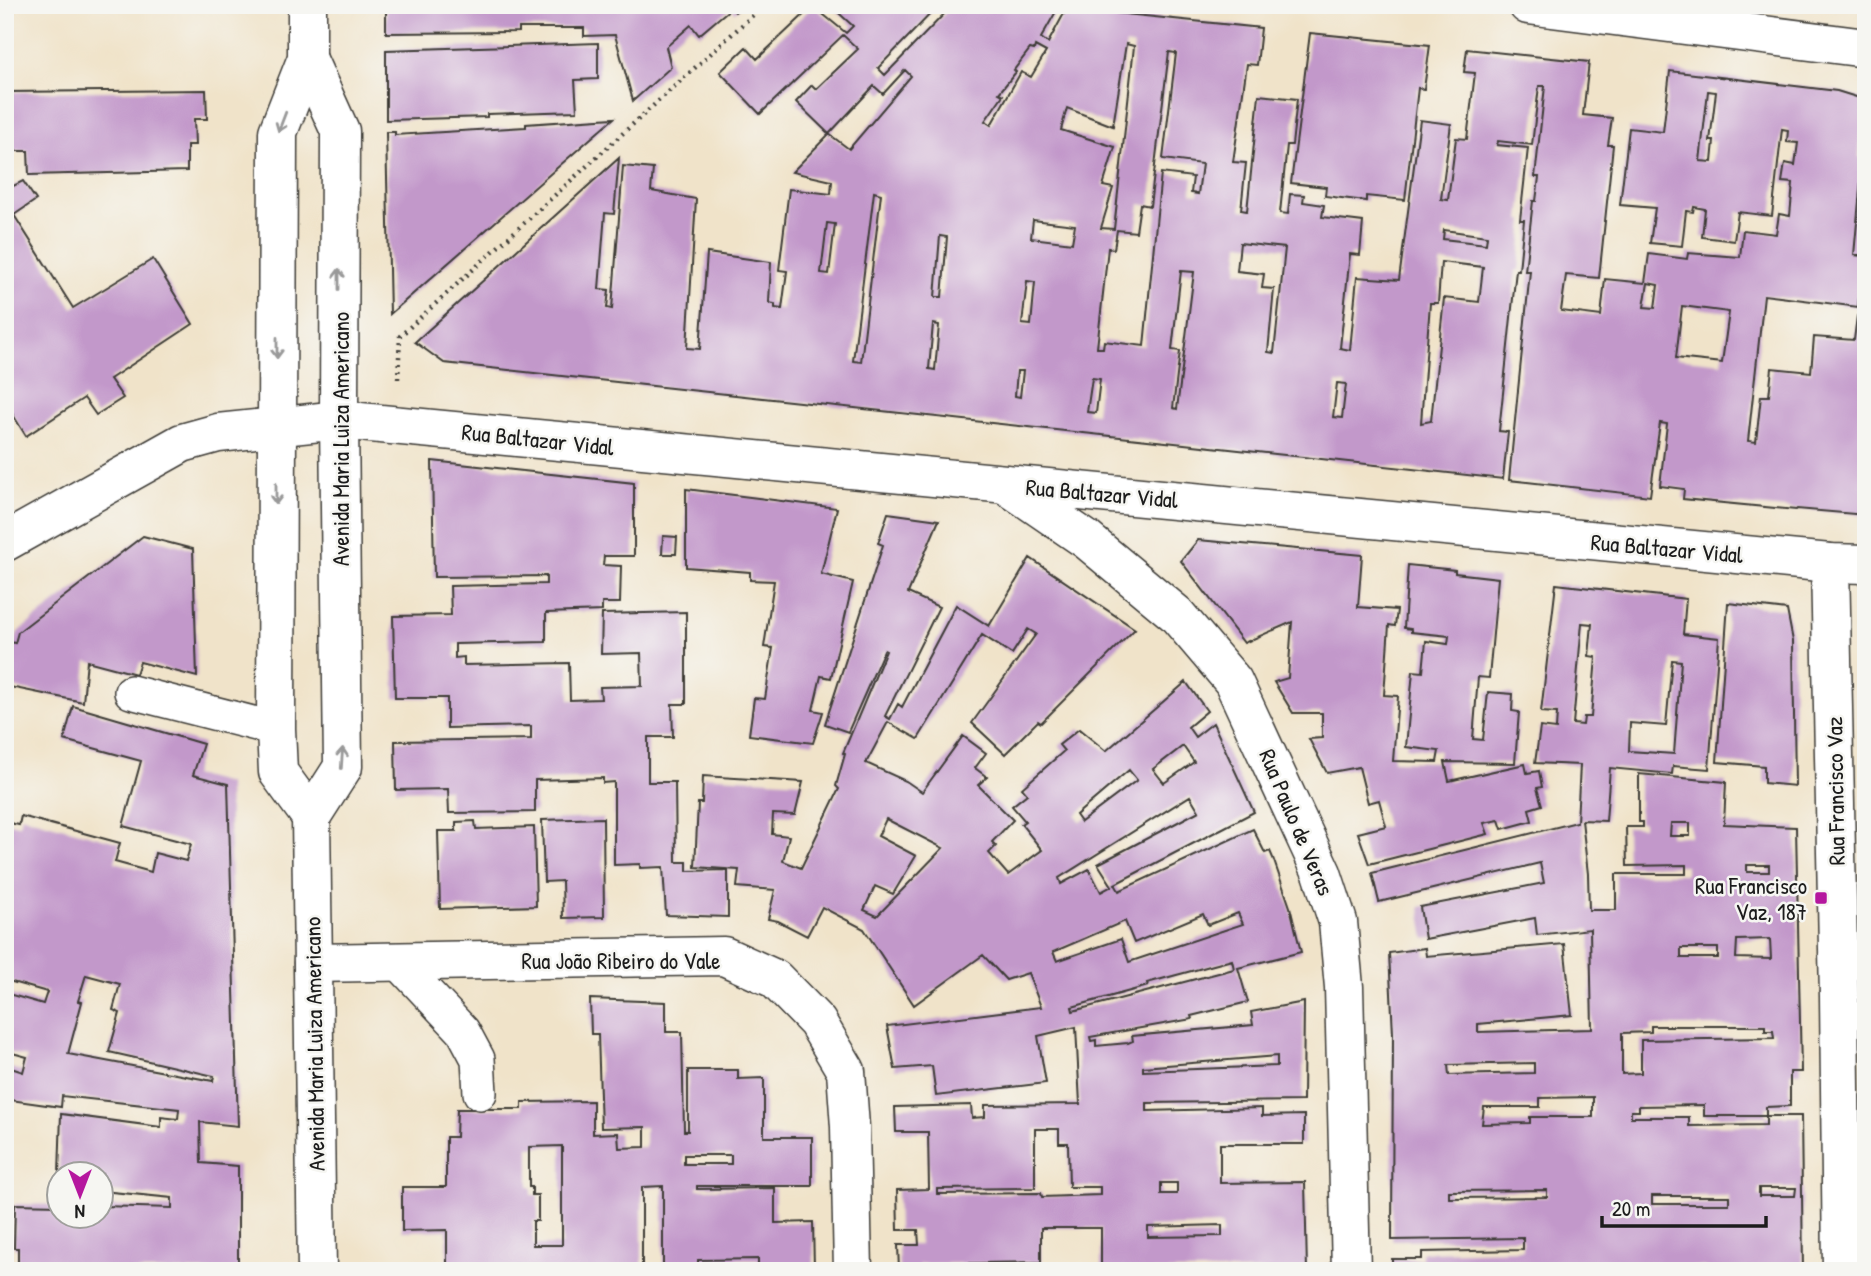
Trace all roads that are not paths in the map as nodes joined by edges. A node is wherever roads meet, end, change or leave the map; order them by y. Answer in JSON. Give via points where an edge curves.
{"nodes":[{"id":1,"x":307,"y":5,"type":"edge"},
{"id":2,"x":1528,"y":5,"type":"edge"},
{"id":3,"x":1866,"y":48,"type":"edge"},
{"id":4,"x":307,"y":58,"type":"junction"},
{"id":5,"x":339,"y":420,"type":"junction"},
{"id":6,"x":276,"y":426,"type":"junction"},
{"id":7,"x":1005,"y":484,"type":"junction"},
{"id":8,"x":5,"y":542,"type":"edge"},
{"id":9,"x":1848,"y":564,"type":"edge"},
{"id":10,"x":131,"y":692,"type":"dead end"},
{"id":11,"x":276,"y":729,"type":"junction"},
{"id":12,"x":311,"y":817,"type":"junction"},
{"id":13,"x":398,"y":962,"type":"junction"},
{"id":14,"x":313,"y":963,"type":"junction"},
{"id":15,"x":480,"y":1093,"type":"dead end"},
{"id":16,"x":317,"y":1271,"type":"edge"},
{"id":17,"x":853,"y":1271,"type":"edge"},
{"id":18,"x":1351,"y":1271,"type":"edge"},
{"id":19,"x":1842,"y":1271,"type":"edge"}],
"edges":[{"from":1,"to":4,"type":"street","name":"Avenida Maria Luiza Americano"},
{"from":2,"to":3,"type":"street"},
{"from":5,"to":4,"type":"street","name":"Avenida Maria Luiza Americano","one_way":true,"via":[[340,131]]},
{"from":4,"to":6,"type":"street","name":"Avenida Maria Luiza Americano","one_way":true,"via":[[278,132]]},
{"from":5,"to":6,"type":"street","name":"Rua Baltazar Vidal"},
{"from":5,"to":7,"type":"street","name":"Rua Baltazar Vidal"},
{"from":12,"to":5,"type":"street","name":"Avenida Maria Luiza Americano","one_way":true,"via":[[343,767]]},
{"from":6,"to":8,"type":"street","name":"Rua Baltazar Vidal","via":[[182,443]]},
{"from":6,"to":11,"type":"street","name":"Avenida Maria Luiza Americano","one_way":true},
{"from":7,"to":9,"type":"street","name":"Rua Baltazar Vidal"},
{"from":7,"to":18,"type":"street","name":"Rua Paulo de Veras","via":[[1087,540],[1176,614],[1233,681],[1322,873],[1338,922],[1344,987]]},
{"from":9,"to":19,"type":"street","name":"Rua Francisco Vaz","via":[[1839,997]]},
{"from":10,"to":11,"type":"lane"},
{"from":11,"to":12,"type":"street","name":"Avenida Maria Luiza Americano","via":[[278,772]]},
{"from":12,"to":14,"type":"street","name":"Avenida Maria Luiza Americano"},
{"from":13,"to":14,"type":"street","name":"Rua João Ribeiro do Vale"},
{"from":13,"to":15,"type":"lane","via":[[463,1031],[478,1059]]},
{"from":13,"to":17,"type":"street","name":"Rua João Ribeiro do Vale","via":[[724,956],[775,979],[817,1022],[846,1071]]},
{"from":14,"to":16,"type":"street","name":"Avenida Maria Luiza Americano"}]}
